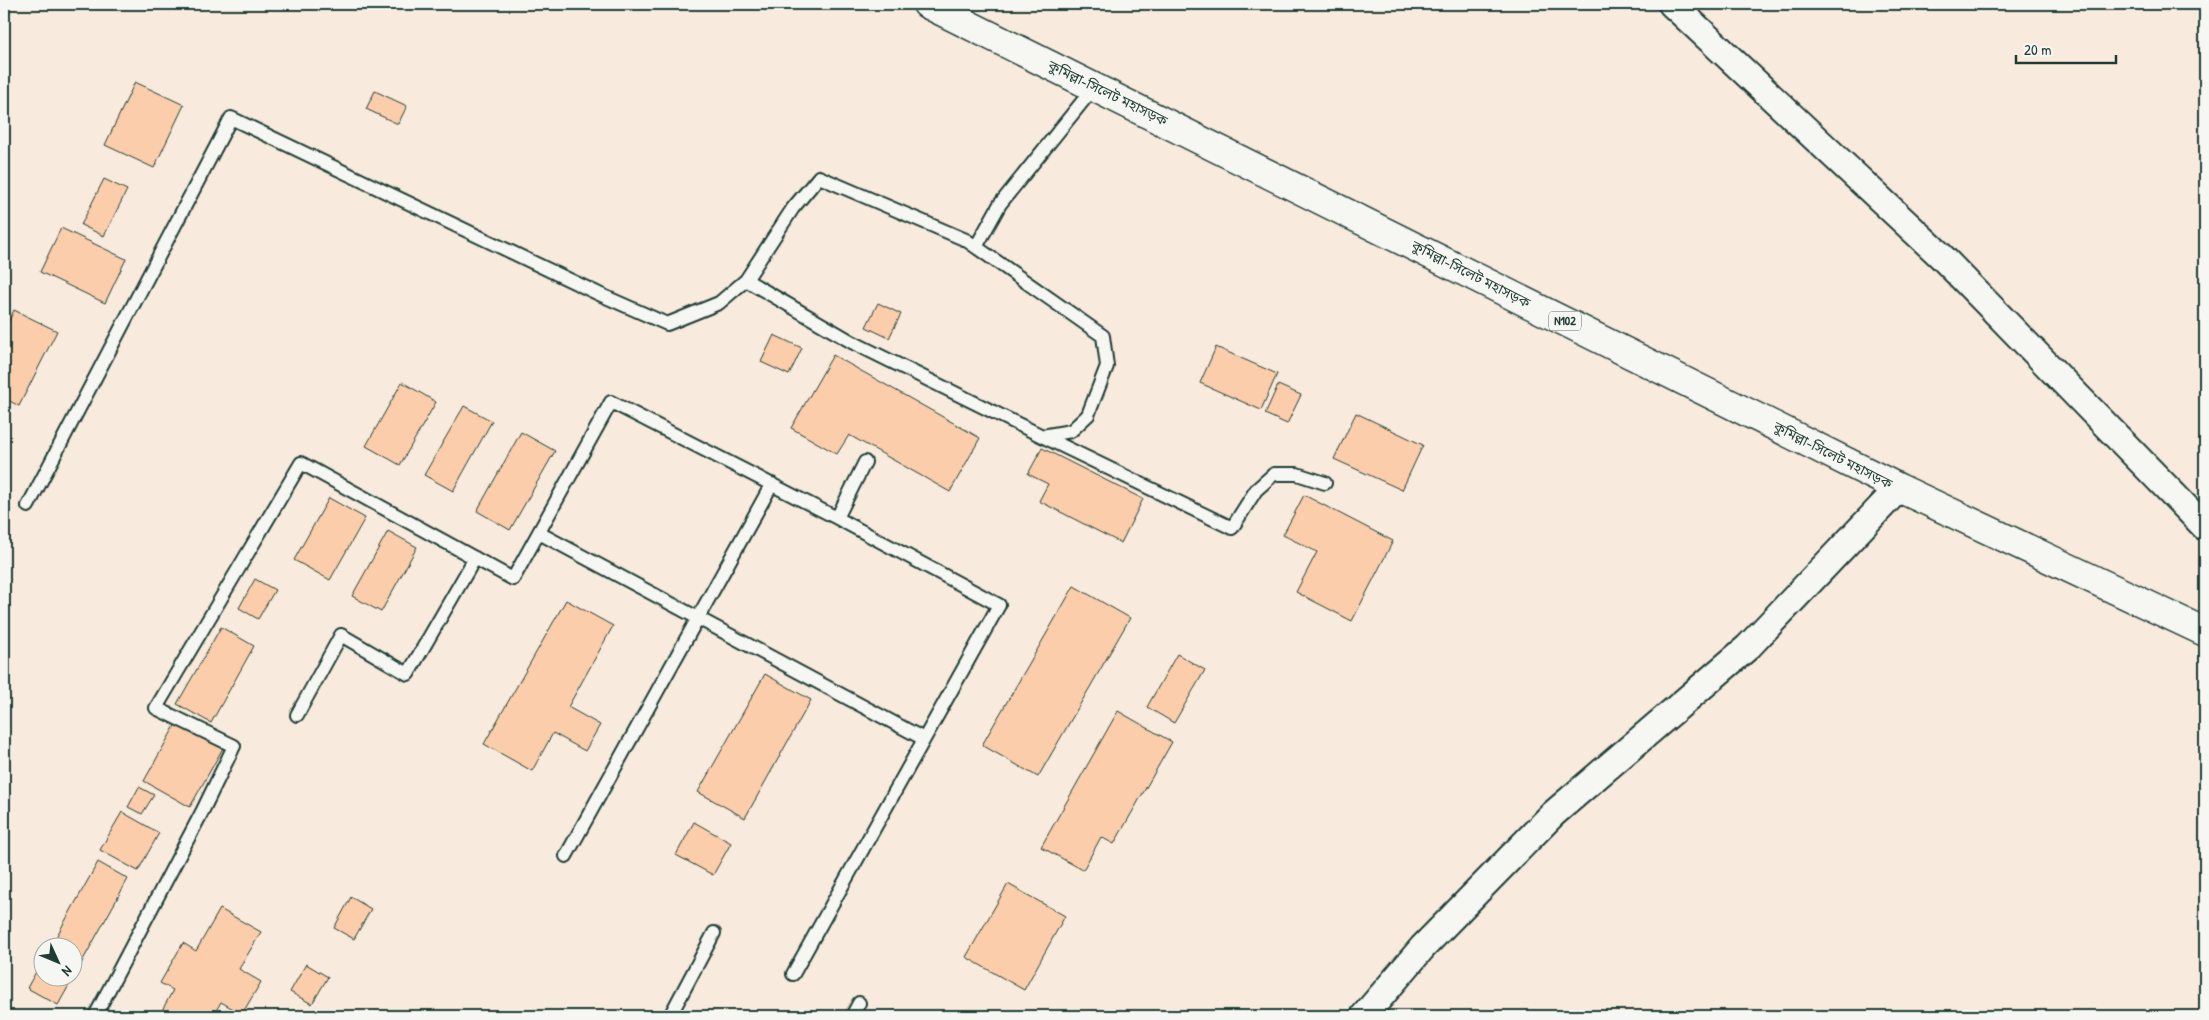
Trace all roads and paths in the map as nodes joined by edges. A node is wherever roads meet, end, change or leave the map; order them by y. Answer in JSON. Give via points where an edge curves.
{"nodes":[{"id":1,"x":927,"y":4,"type":"edge"},
{"id":2,"x":1672,"y":4,"type":"edge"},
{"id":3,"x":1095,"y":86,"type":"junction"},
{"id":4,"x":976,"y":247,"type":"junction"},
{"id":5,"x":746,"y":280,"type":"junction"},
{"id":6,"x":1042,"y":436,"type":"junction"},
{"id":7,"x":865,"y":462,"type":"dead end"},
{"id":8,"x":1325,"y":483,"type":"dead end"},
{"id":9,"x":772,"y":484,"type":"junction"},
{"id":10,"x":1899,"y":488,"type":"junction"},
{"id":11,"x":28,"y":506,"type":"dead end"},
{"id":12,"x":837,"y":518,"type":"junction"},
{"id":13,"x":2205,"y":528,"type":"edge"},
{"id":14,"x":539,"y":533,"type":"junction"},
{"id":15,"x":474,"y":558,"type":"junction"},
{"id":16,"x":698,"y":618,"type":"junction"},
{"id":17,"x":2205,"y":632,"type":"edge"},
{"id":18,"x":298,"y":715,"type":"dead end"},
{"id":19,"x":924,"y":739,"type":"junction"},
{"id":20,"x":566,"y":856,"type":"dead end"},
{"id":21,"x":714,"y":932,"type":"dead end"},
{"id":22,"x":793,"y":974,"type":"dead end"},
{"id":23,"x":859,"y":1003,"type":"dead end"},
{"id":24,"x":95,"y":1016,"type":"edge"},
{"id":25,"x":670,"y":1016,"type":"edge"},
{"id":26,"x":852,"y":1016,"type":"edge"},
{"id":27,"x":1364,"y":1016,"type":"edge"}],
"edges":[{"from":1,"to":3,"type":"highway","name":"কুমিল্লা-সিলেট মহাসড়ক","number":"N102"},
{"from":2,"to":13,"type":"street","via":[[1941,256]]},
{"from":3,"to":4,"type":"lane","via":[[1000,204]]},
{"from":3,"to":10,"type":"highway","name":"কুমিল্লা-সিলেট মহাসড়ক","number":"N102"},
{"from":4,"to":5,"type":"lane","via":[[819,177],[793,208]]},
{"from":4,"to":6,"type":"lane","via":[[1103,336],[1107,366],[1088,415],[1071,431]]},
{"from":5,"to":6,"type":"lane","via":[[852,342]]},
{"from":5,"to":11,"type":"lane","via":[[719,302],[667,324],[231,118]]},
{"from":6,"to":8,"type":"lane","via":[[1232,528],[1256,490],[1274,474],[1297,474]]},
{"from":7,"to":12,"type":"lane"},
{"from":9,"to":12,"type":"lane"},
{"from":9,"to":14,"type":"lane","via":[[611,402]]},
{"from":9,"to":16,"type":"lane"},
{"from":10,"to":17,"type":"highway","name":"কুমিল্লা-সিলেট মহাসড়ক","number":"N102"},
{"from":10,"to":27,"type":"street","via":[[1748,647],[1553,814],[1423,947]]},
{"from":12,"to":19,"type":"lane","via":[[999,605]]},
{"from":14,"to":15,"type":"lane","via":[[513,579]]},
{"from":14,"to":16,"type":"lane"},
{"from":15,"to":18,"type":"lane","via":[[408,674],[341,635]]},
{"from":15,"to":24,"type":"lane","via":[[301,463],[156,708],[234,746]]},
{"from":16,"to":19,"type":"lane"},
{"from":16,"to":20,"type":"lane"},
{"from":19,"to":22,"type":"lane"},
{"from":21,"to":25,"type":"lane"},
{"from":23,"to":26,"type":"lane"}]}
